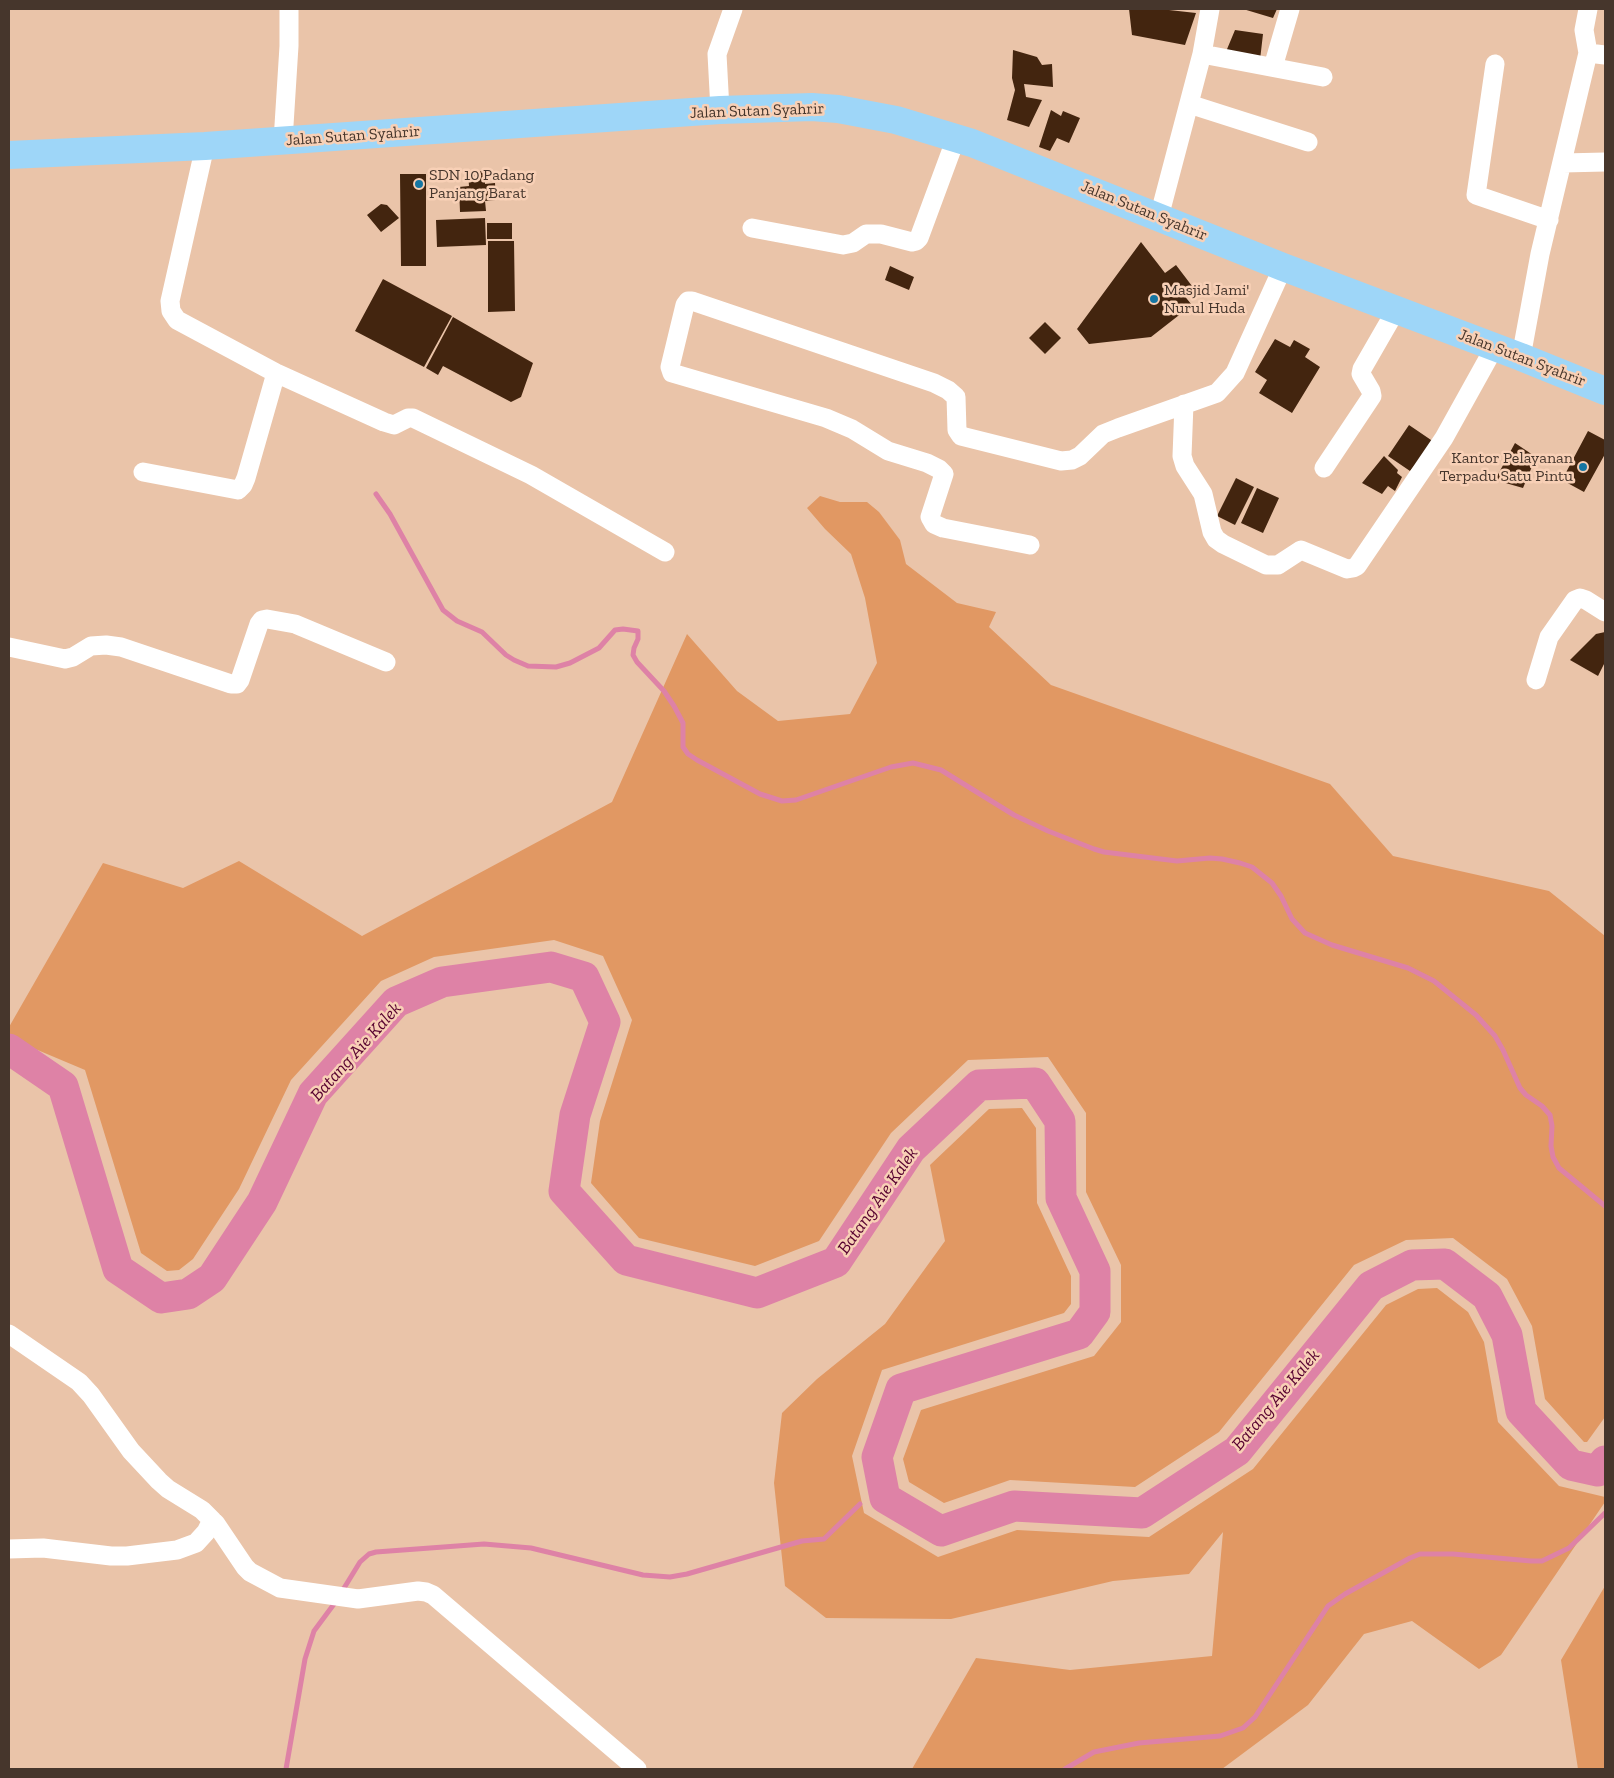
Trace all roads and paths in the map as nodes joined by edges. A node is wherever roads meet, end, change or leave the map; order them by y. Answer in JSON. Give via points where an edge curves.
{"nodes":[{"id":1,"x":289,"y":9,"type":"edge"},
{"id":2,"x":733,"y":9,"type":"edge"},
{"id":3,"x":1210,"y":9,"type":"edge"},
{"id":4,"x":1290,"y":9,"type":"edge"},
{"id":5,"x":1588,"y":9,"type":"edge"},
{"id":6,"x":1202,"y":54,"type":"junction"},
{"id":7,"x":1596,"y":54,"type":"edge"},
{"id":8,"x":1495,"y":64,"type":"dead end"},
{"id":9,"x":1273,"y":67,"type":"junction"},
{"id":10,"x":1323,"y":78,"type":"dead end"},
{"id":11,"x":1189,"y":104,"type":"junction"},
{"id":12,"x":720,"y":110,"type":"junction"},
{"id":13,"x":956,"y":138,"type":"junction"},
{"id":14,"x":283,"y":141,"type":"junction"},
{"id":15,"x":1308,"y":142,"type":"dead end"},
{"id":16,"x":205,"y":146,"type":"junction"},
{"id":17,"x":9,"y":154,"type":"edge"},
{"id":18,"x":1605,"y":162,"type":"edge"},
{"id":19,"x":1563,"y":163,"type":"junction"},
{"id":20,"x":1159,"y":217,"type":"junction"},
{"id":21,"x":1548,"y":220,"type":"junction"},
{"id":22,"x":752,"y":228,"type":"dead end"},
{"id":23,"x":1284,"y":268,"type":"junction"},
{"id":24,"x":1396,"y":310,"type":"junction"},
{"id":25,"x":1494,"y":348,"type":"junction"},
{"id":26,"x":1521,"y":357,"type":"junction"},
{"id":27,"x":276,"y":374,"type":"junction"},
{"id":28,"x":1605,"y":391,"type":"edge"},
{"id":29,"x":1184,"y":404,"type":"junction"},
{"id":30,"x":1324,"y":468,"type":"dead end"},
{"id":31,"x":143,"y":472,"type":"dead end"},
{"id":32,"x":1030,"y":545,"type":"dead end"},
{"id":33,"x":665,"y":552,"type":"dead end"},
{"id":34,"x":1605,"y":612,"type":"edge"},
{"id":35,"x":9,"y":647,"type":"edge"},
{"id":36,"x":386,"y":662,"type":"dead end"},
{"id":37,"x":1536,"y":680,"type":"dead end"},
{"id":38,"x":9,"y":1334,"type":"edge"},
{"id":39,"x":212,"y":1520,"type":"junction"},
{"id":40,"x":9,"y":1550,"type":"edge"},
{"id":41,"x":637,"y":1769,"type":"edge"}],
"edges":[{"from":1,"to":14,"type":"street","via":[[290,46]]},
{"from":2,"to":12,"type":"street","via":[[716,54]]},
{"from":3,"to":6,"type":"street"},
{"from":4,"to":9,"type":"street"},
{"from":5,"to":7,"type":"street","via":[[1584,30]]},
{"from":6,"to":9,"type":"street"},
{"from":6,"to":11,"type":"street"},
{"from":7,"to":19,"type":"street"},
{"from":8,"to":21,"type":"street","via":[[1476,194]]},
{"from":9,"to":10,"type":"street"},
{"from":11,"to":15,"type":"street"},
{"from":11,"to":20,"type":"street"},
{"from":12,"to":13,"type":"highway","name":"Jalan Sutan Syahrir","via":[[838,109],[896,120]]},
{"from":12,"to":14,"type":"highway","name":"Jalan Sutan Syahrir"},
{"from":13,"to":20,"type":"highway","name":"Jalan Sutan Syahrir"},
{"from":13,"to":22,"type":"street","via":[[916,241],[866,234],[853,243],[842,245]]},
{"from":14,"to":16,"type":"highway","name":"Jalan Sutan Syahrir"},
{"from":16,"to":17,"type":"highway","name":"Jalan Sutan Syahrir"},
{"from":16,"to":27,"type":"street","via":[[170,301],[171,311],[177,320]]},
{"from":18,"to":19,"type":"street"},
{"from":19,"to":21,"type":"street"},
{"from":20,"to":23,"type":"highway","name":"Jalan Sutan Syahrir"},
{"from":21,"to":26,"type":"street"},
{"from":23,"to":24,"type":"highway","name":"Jalan Sutan Syahrir"},
{"from":23,"to":29,"type":"street","via":[[1235,374],[1216,394]]},
{"from":24,"to":25,"type":"highway","name":"Jalan Sutan Syahrir"},
{"from":24,"to":30,"type":"street","via":[[1362,369],[1361,374],[1372,396]]},
{"from":25,"to":26,"type":"highway","name":"Jalan Sutan Syahrir"},
{"from":25,"to":29,"type":"street","via":[[1444,438],[1353,568],[1347,569],[1301,550],[1278,565],[1266,565],[1216,539],[1202,494],[1182,456]]},
{"from":26,"to":28,"type":"highway","name":"Jalan Sutan Syahrir"},
{"from":27,"to":31,"type":"street","via":[[246,478],[238,490]]},
{"from":27,"to":33,"type":"street","via":[[389,424],[413,418],[532,475]]},
{"from":29,"to":32,"type":"street","via":[[1103,434],[1080,456],[1062,461],[961,436],[957,430],[956,396],[934,384],[692,301],[685,305],[670,367],[672,373],[826,418],[852,429],[888,451],[927,463],[944,474],[930,517],[934,524]]},
{"from":34,"to":37,"type":"street","via":[[1586,600],[1575,600],[1549,638]]},
{"from":35,"to":36,"type":"street","via":[[65,659],[92,646],[121,647],[236,684],[259,624],[267,619],[295,624]]},
{"from":38,"to":39,"type":"street","via":[[79,1382],[124,1444],[159,1481]]},
{"from":39,"to":40,"type":"street","via":[[196,1543],[177,1550],[127,1556],[43,1548]]},
{"from":39,"to":41,"type":"street","via":[[245,1567],[280,1588],[358,1599],[418,1592],[433,1596]]}]}
